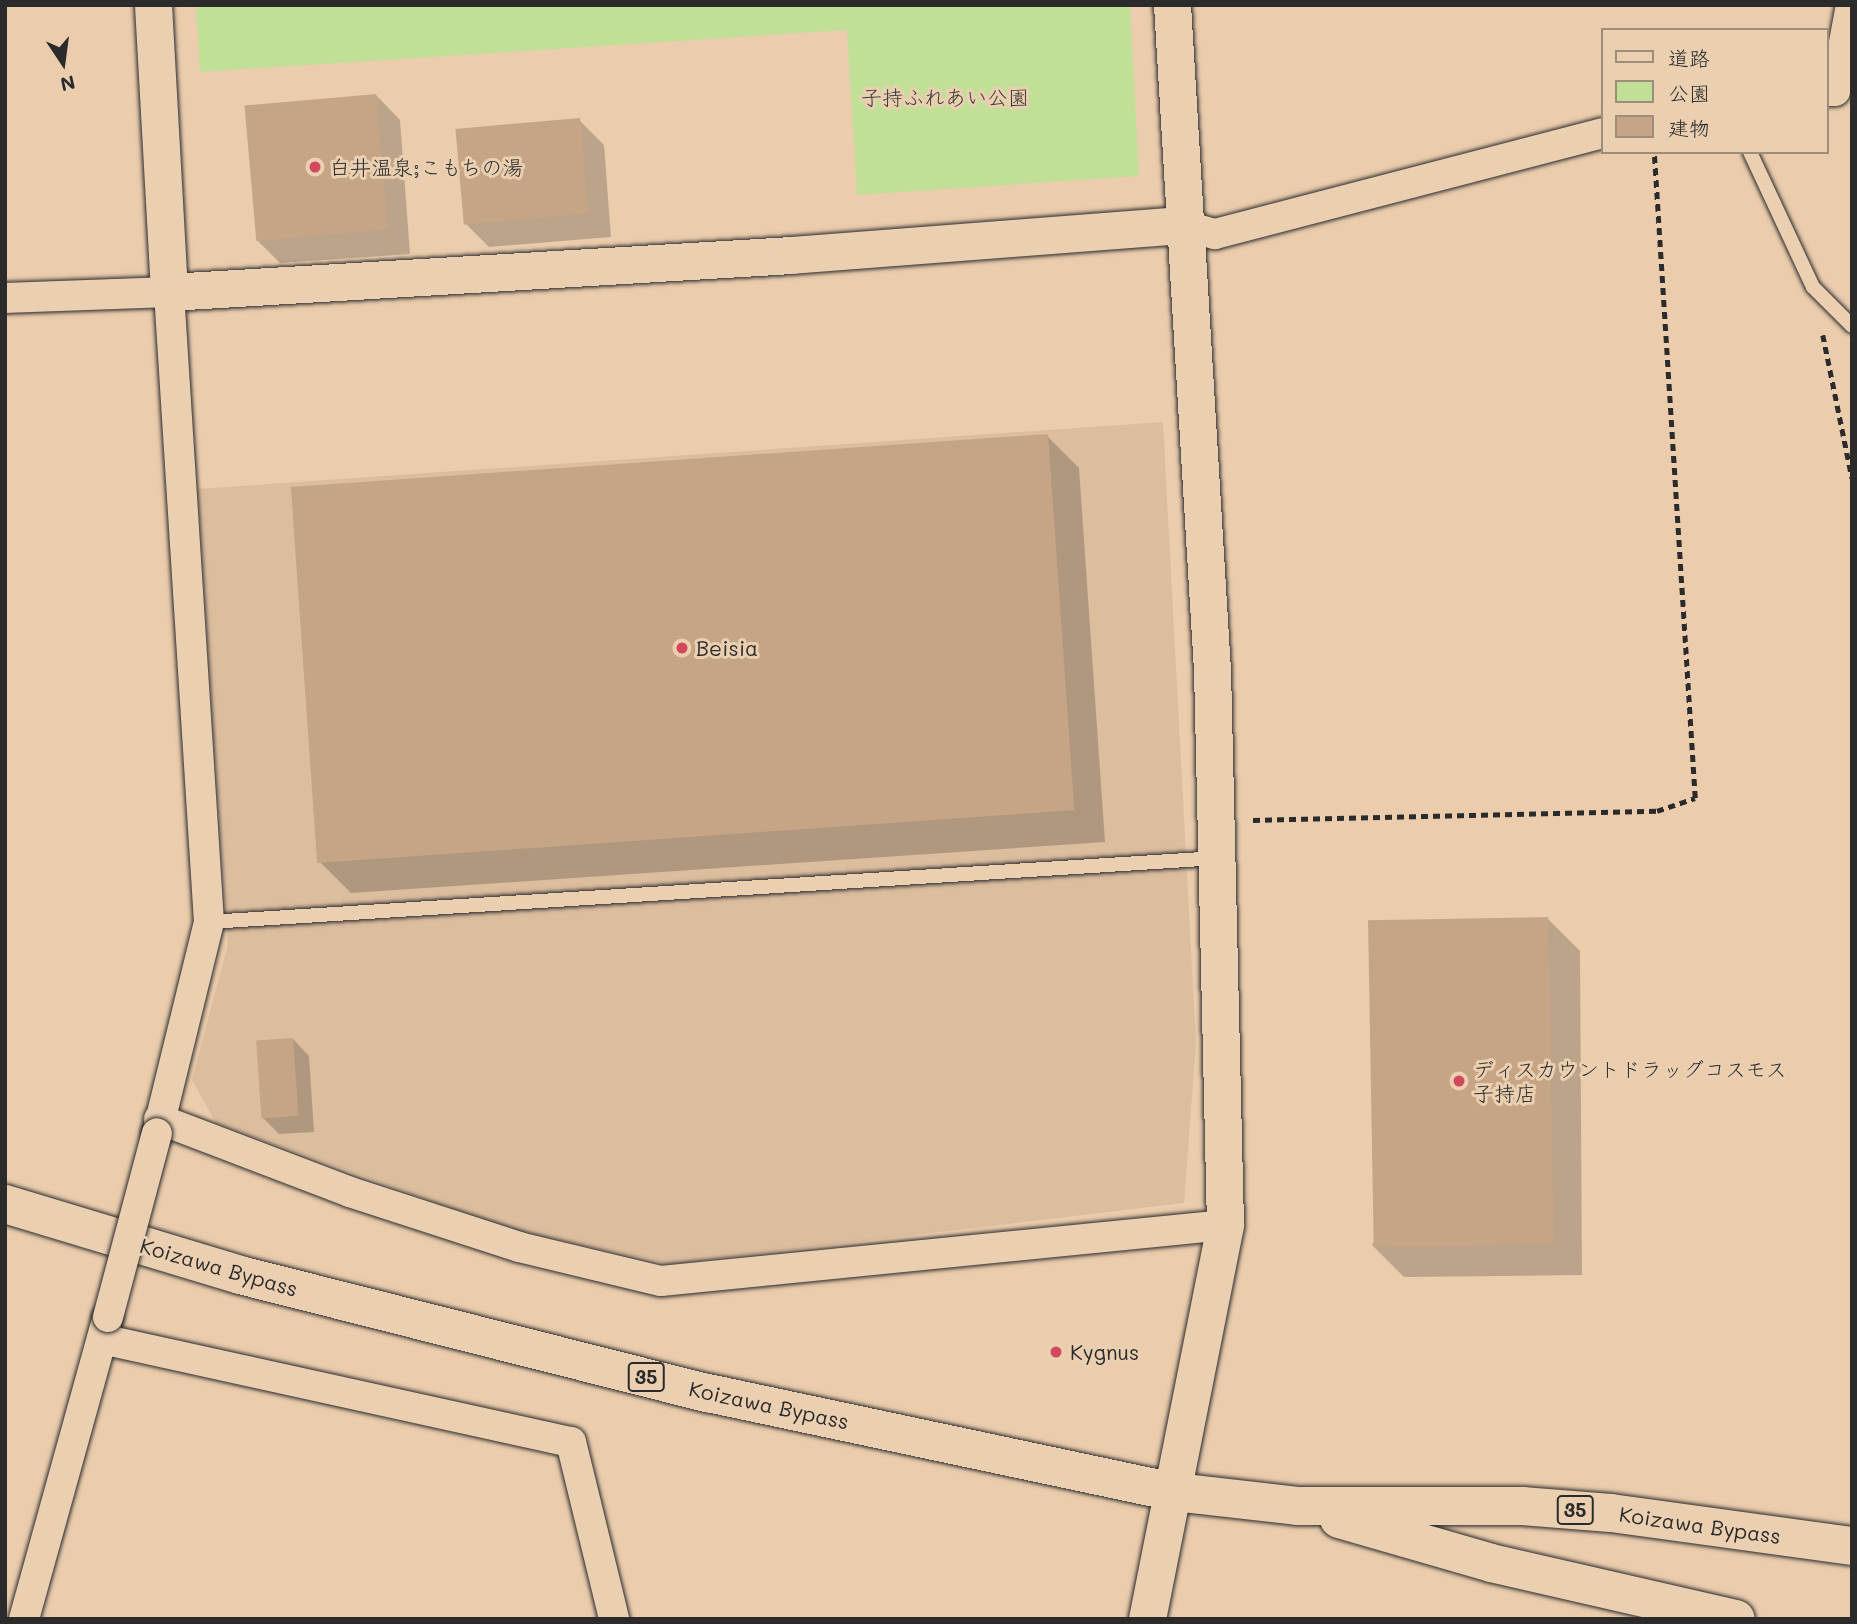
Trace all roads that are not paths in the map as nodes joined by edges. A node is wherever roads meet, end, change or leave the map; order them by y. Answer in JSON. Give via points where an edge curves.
{"nodes":[{"id":1,"x":153,"y":5,"type":"edge"},
{"id":2,"x":1172,"y":5,"type":"edge"},
{"id":3,"x":1851,"y":5,"type":"edge"},
{"id":4,"x":1829,"y":91,"type":"edge"},
{"id":5,"x":1602,"y":133,"type":"edge"},
{"id":6,"x":1751,"y":154,"type":"edge"},
{"id":7,"x":1183,"y":225,"type":"junction"},
{"id":8,"x":169,"y":292,"type":"junction"},
{"id":9,"x":5,"y":298,"type":"edge"},
{"id":10,"x":1852,"y":326,"type":"edge"},
{"id":11,"x":1218,"y":858,"type":"junction"},
{"id":12,"x":209,"y":922,"type":"junction"},
{"id":13,"x":158,"y":1126,"type":"junction"},
{"id":14,"x":5,"y":1204,"type":"edge"},
{"id":15,"x":1225,"y":1225,"type":"junction"},
{"id":16,"x":105,"y":1328,"type":"junction"},
{"id":17,"x":1175,"y":1492,"type":"junction"},
{"id":18,"x":1297,"y":1506,"type":"junction"},
{"id":19,"x":1852,"y":1546,"type":"edge"},
{"id":20,"x":24,"y":1619,"type":"edge"},
{"id":21,"x":614,"y":1619,"type":"edge"},
{"id":22,"x":1147,"y":1619,"type":"edge"},
{"id":23,"x":1736,"y":1619,"type":"edge"}],
"edges":[{"from":1,"to":8,"type":"street"},
{"from":2,"to":7,"type":"street"},
{"from":3,"to":4,"type":"street","via":[[1835,91]]},
{"from":5,"to":7,"type":"street","via":[[1215,234]]},
{"from":6,"to":10,"type":"lane","via":[[1813,287]]},
{"from":7,"to":8,"type":"street","via":[[791,255]]},
{"from":7,"to":11,"type":"street","via":[[1212,670]]},
{"from":8,"to":9,"type":"street"},
{"from":8,"to":12,"type":"street"},
{"from":11,"to":12,"type":"lane"},
{"from":11,"to":15,"type":"street"},
{"from":12,"to":13,"type":"street"},
{"from":13,"to":15,"type":"street","via":[[519,1247],[661,1281]]},
{"from":13,"to":16,"type":"street","bridge":true},
{"from":14,"to":17,"type":"main road","name":"Koizawa Bypass","number":"35","via":[[240,1275],[708,1393]]},
{"from":15,"to":17,"type":"street"},
{"from":16,"to":20,"type":"street"},
{"from":16,"to":21,"type":"street","via":[[570,1442]]},
{"from":17,"to":18,"type":"main road","name":"Koizawa Bypass","number":"35"},
{"from":17,"to":22,"type":"street"},
{"from":18,"to":19,"type":"main road","name":"Koizawa Bypass","number":"35","via":[[1586,1511]]},
{"from":18,"to":23,"type":"main road","name":"Koizawa Bypass","number":"35","via":[[1504,1567]]}]}
